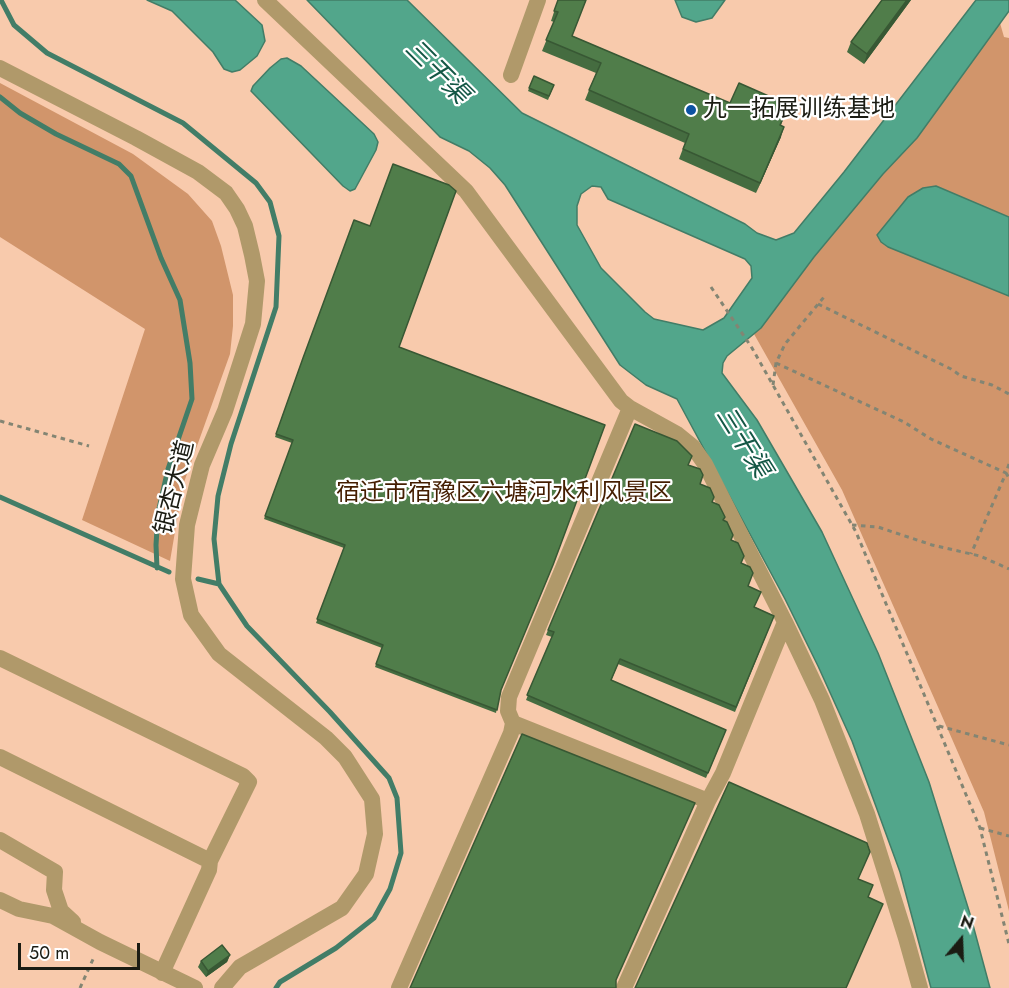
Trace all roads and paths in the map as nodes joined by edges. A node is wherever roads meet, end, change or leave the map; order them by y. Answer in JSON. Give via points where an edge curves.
{"nodes":[{"id":1,"x":265,"y":0,"type":"edge"},
{"id":2,"x":538,"y":0,"type":"edge"},
{"id":3,"x":0,"y":68,"type":"edge"},
{"id":4,"x":511,"y":75,"type":"dead end"},
{"id":5,"x":711,"y":287,"type":"dead end"},
{"id":6,"x":824,"y":297,"type":"dead end"},
{"id":7,"x":818,"y":304,"type":"junction"},
{"id":8,"x":776,"y":363,"type":"junction"},
{"id":9,"x":773,"y":387,"type":"junction"},
{"id":10,"x":1009,"y":394,"type":"edge"},
{"id":11,"x":630,"y":408,"type":"junction"},
{"id":12,"x":0,"y":421,"type":"edge"},
{"id":13,"x":89,"y":446,"type":"dead end"},
{"id":14,"x":1009,"y":464,"type":"edge"},
{"id":15,"x":1006,"y":473,"type":"junction"},
{"id":16,"x":1009,"y":478,"type":"edge"},
{"id":17,"x":852,"y":525,"type":"junction"},
{"id":18,"x":971,"y":554,"type":"junction"},
{"id":19,"x":1009,"y":569,"type":"edge"},
{"id":20,"x":785,"y":622,"type":"junction"},
{"id":21,"x":0,"y":658,"type":"edge"},
{"id":22,"x":513,"y":723,"type":"junction"},
{"id":23,"x":939,"y":726,"type":"junction"},
{"id":24,"x":1009,"y":745,"type":"edge"},
{"id":25,"x":0,"y":757,"type":"edge"},
{"id":26,"x":708,"y":801,"type":"junction"},
{"id":27,"x":980,"y":828,"type":"junction"},
{"id":28,"x":1009,"y":836,"type":"edge"},
{"id":29,"x":0,"y":840,"type":"edge"},
{"id":30,"x":210,"y":861,"type":"junction"},
{"id":31,"x":0,"y":900,"type":"edge"},
{"id":32,"x":93,"y":938,"type":"junction"},
{"id":33,"x":1009,"y":944,"type":"edge"},
{"id":34,"x":162,"y":973,"type":"junction"},
{"id":35,"x":80,"y":988,"type":"edge"},
{"id":36,"x":195,"y":988,"type":"edge"},
{"id":37,"x":222,"y":988,"type":"edge"},
{"id":38,"x":399,"y":988,"type":"edge"},
{"id":39,"x":624,"y":988,"type":"edge"},
{"id":40,"x":920,"y":988,"type":"edge"}],
"edges":[{"from":1,"to":11,"type":"street","via":[[466,191]]},
{"from":2,"to":4,"type":"street"},
{"from":3,"to":37,"type":"street","name":"银杏大道","via":[[198,172],[226,193],[237,209],[252,255],[257,281],[253,324],[225,411],[202,465],[187,525],[183,579],[191,615],[219,654],[326,738],[345,758],[372,800],[375,834],[366,873],[342,908],[240,967]]},
{"from":5,"to":9,"type":"path"},
{"from":6,"to":7,"type":"path"},
{"from":7,"to":8,"type":"path","via":[[785,344]]},
{"from":7,"to":10,"type":"path","via":[[961,376]]},
{"from":8,"to":9,"type":"path"},
{"from":8,"to":15,"type":"path"},
{"from":9,"to":17,"type":"path"},
{"from":11,"to":20,"type":"street","via":[[693,447]]},
{"from":11,"to":22,"type":"street","via":[[509,697],[508,711]]},
{"from":12,"to":13,"type":"path"},
{"from":14,"to":15,"type":"path"},
{"from":15,"to":16,"type":"path"},
{"from":15,"to":18,"type":"path"},
{"from":17,"to":18,"type":"path","via":[[878,527]]},
{"from":17,"to":23,"type":"path"},
{"from":18,"to":19,"type":"path"},
{"from":20,"to":26,"type":"street"},
{"from":20,"to":40,"type":"street","via":[[822,700],[867,814]]},
{"from":21,"to":30,"type":"street","via":[[243,776],[249,782]]},
{"from":22,"to":26,"type":"street"},
{"from":22,"to":38,"type":"street"},
{"from":23,"to":24,"type":"path"},
{"from":23,"to":27,"type":"path"},
{"from":25,"to":30,"type":"street"},
{"from":26,"to":39,"type":"street"},
{"from":27,"to":28,"type":"path"},
{"from":27,"to":33,"type":"path"},
{"from":29,"to":32,"type":"street","via":[[55,872],[54,890],[61,911]]},
{"from":30,"to":34,"type":"street"},
{"from":31,"to":32,"type":"street","via":[[19,909],[54,916]]},
{"from":32,"to":34,"type":"street"},
{"from":32,"to":35,"type":"path"},
{"from":34,"to":36,"type":"street"}]}
